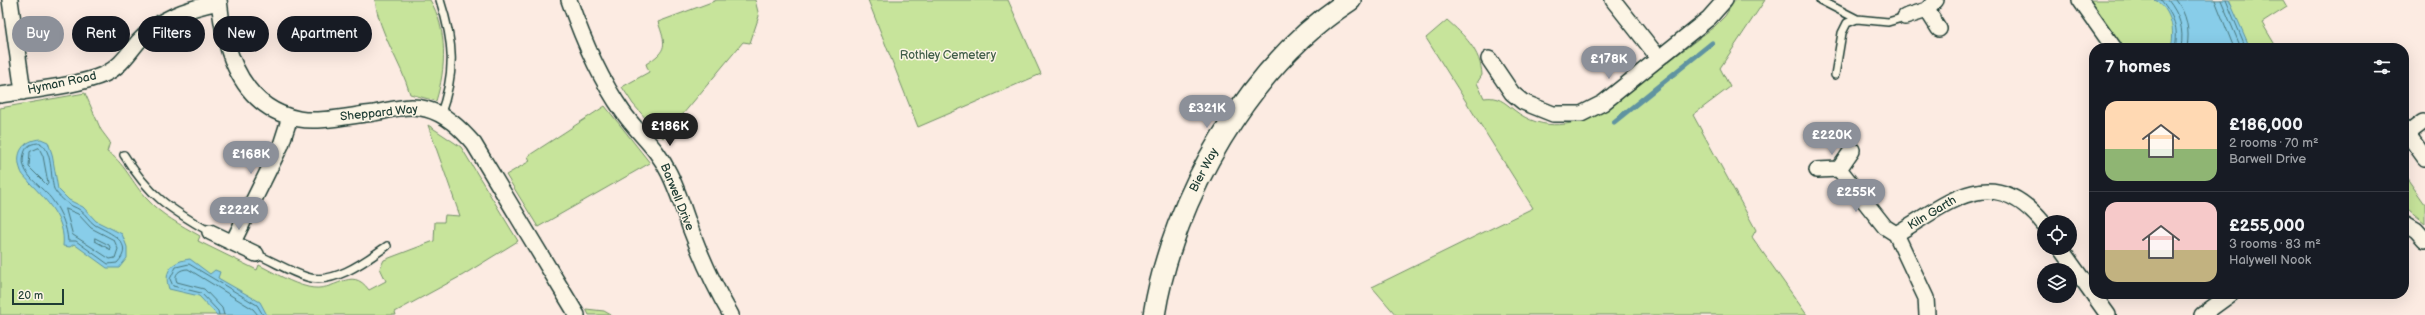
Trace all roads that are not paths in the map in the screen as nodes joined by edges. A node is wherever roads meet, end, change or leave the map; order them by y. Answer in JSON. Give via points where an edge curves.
{"nodes":[{"id":1,"x":10,"y":0,"type":"edge"},
{"id":2,"x":440,"y":0,"type":"edge"},
{"id":3,"x":569,"y":0,"type":"edge"},
{"id":4,"x":1350,"y":0,"type":"edge"},
{"id":5,"x":1613,"y":0,"type":"edge"},
{"id":6,"x":1725,"y":0,"type":"edge"},
{"id":7,"x":1820,"y":0,"type":"edge"},
{"id":8,"x":2080,"y":0,"type":"edge"},
{"id":9,"x":219,"y":1,"type":"edge"},
{"id":10,"x":1931,"y":5,"type":"edge"},
{"id":11,"x":1905,"y":17,"type":"joint"},
{"id":12,"x":1858,"y":19,"type":"junction"},
{"id":13,"x":1939,"y":29,"type":"dead end"},
{"id":14,"x":2110,"y":43,"type":"edge"},
{"id":15,"x":1658,"y":57,"type":"junction"},
{"id":16,"x":1489,"y":59,"type":"dead end"},
{"id":17,"x":1834,"y":75,"type":"dead end"},
{"id":18,"x":23,"y":92,"type":"junction"},
{"id":19,"x":0,"y":95,"type":"edge"},
{"id":20,"x":440,"y":116,"type":"junction"},
{"id":21,"x":290,"y":117,"type":"junction"},
{"id":22,"x":2424,"y":122,"type":"dead end"},
{"id":23,"x":2409,"y":130,"type":"edge"},
{"id":24,"x":2409,"y":136,"type":"edge"},
{"id":25,"x":1852,"y":150,"type":"dead end"},
{"id":26,"x":124,"y":155,"type":"dead end"},
{"id":27,"x":2425,"y":158,"type":"edge"},
{"id":28,"x":1839,"y":169,"type":"junction"},
{"id":29,"x":1818,"y":170,"type":"dead end"},
{"id":30,"x":2037,"y":217,"type":"edge"},
{"id":31,"x":2409,"y":226,"type":"edge"},
{"id":32,"x":210,"y":232,"type":"joint"},
{"id":33,"x":1896,"y":234,"type":"junction"},
{"id":34,"x":2425,"y":240,"type":"edge"},
{"id":35,"x":233,"y":242,"type":"junction"},
{"id":36,"x":387,"y":246,"type":"dead end"},
{"id":37,"x":256,"y":254,"type":"joint"},
{"id":38,"x":2065,"y":255,"type":"edge"},
{"id":39,"x":2089,"y":288,"type":"edge"},
{"id":40,"x":2097,"y":299,"type":"edge"},
{"id":41,"x":2224,"y":299,"type":"edge"},
{"id":42,"x":577,"y":315,"type":"edge"},
{"id":43,"x":731,"y":315,"type":"edge"},
{"id":44,"x":1154,"y":315,"type":"edge"},
{"id":45,"x":1926,"y":315,"type":"edge"},
{"id":46,"x":2108,"y":315,"type":"edge"},
{"id":47,"x":2202,"y":315,"type":"edge"}],
"edges":[{"from":1,"to":18,"type":"street"},
{"from":2,"to":20,"type":"lane","via":[[451,35],[452,74]]},
{"from":3,"to":43,"type":"street","name":"Barwell Drive","via":[[586,44],[612,96],[651,143],[670,173],[717,292]]},
{"from":4,"to":44,"type":"street","name":"Bier Way","via":[[1309,33],[1276,66],[1239,110],[1210,156],[1186,204],[1168,252]]},
{"from":5,"to":15,"type":"street"},
{"from":6,"to":15,"type":"street","via":[[1709,18]]},
{"from":7,"to":12,"type":"lane"},
{"from":8,"to":14,"type":"street"},
{"from":9,"to":18,"type":"street","name":"Hyman Road","via":[[179,12],[163,20],[148,32],[117,66],[105,74]]},
{"from":9,"to":21,"type":"street","name":"Sheppard Way","via":[[229,54],[236,73],[248,90],[265,105]]},
{"from":10,"to":11,"type":"street"},
{"from":10,"to":13,"type":"street"},
{"from":11,"to":12,"type":"lane","via":[[1888,22]]},
{"from":12,"to":17,"type":"lane","via":[[1847,23],[1842,33]]},
{"from":15,"to":16,"type":"street","via":[[1603,102],[1581,114],[1553,114],[1537,110],[1494,80]]},
{"from":18,"to":19,"type":"street","name":"Hyman Road"},
{"from":20,"to":21,"type":"street","name":"Sheppard Way","via":[[425,108],[412,107],[318,120]]},
{"from":20,"to":42,"type":"street","name":"Sheppard Way","via":[[450,120],[474,144]]},
{"from":21,"to":35,"type":"street","via":[[281,145]]},
{"from":22,"to":23,"type":"street"},
{"from":24,"to":27,"type":"street"},
{"from":25,"to":28,"type":"street"},
{"from":26,"to":32,"type":"lane","via":[[138,179],[154,196],[172,210]]},
{"from":28,"to":29,"type":"street"},
{"from":28,"to":33,"type":"street","via":[[1885,227]]},
{"from":30,"to":33,"type":"street","name":"Kiln Garth","via":[[2026,205],[2003,193],[1976,191],[1949,201]]},
{"from":31,"to":34,"type":"street"},
{"from":32,"to":35,"type":"street"},
{"from":33,"to":45,"type":"street","name":"Kiln Garth","via":[[1926,298]]},
{"from":35,"to":37,"type":"street"},
{"from":36,"to":37,"type":"lane","via":[[352,270],[323,278],[307,278]]},
{"from":38,"to":39,"type":"street"},
{"from":40,"to":46,"type":"street"},
{"from":41,"to":47,"type":"street"}]}
